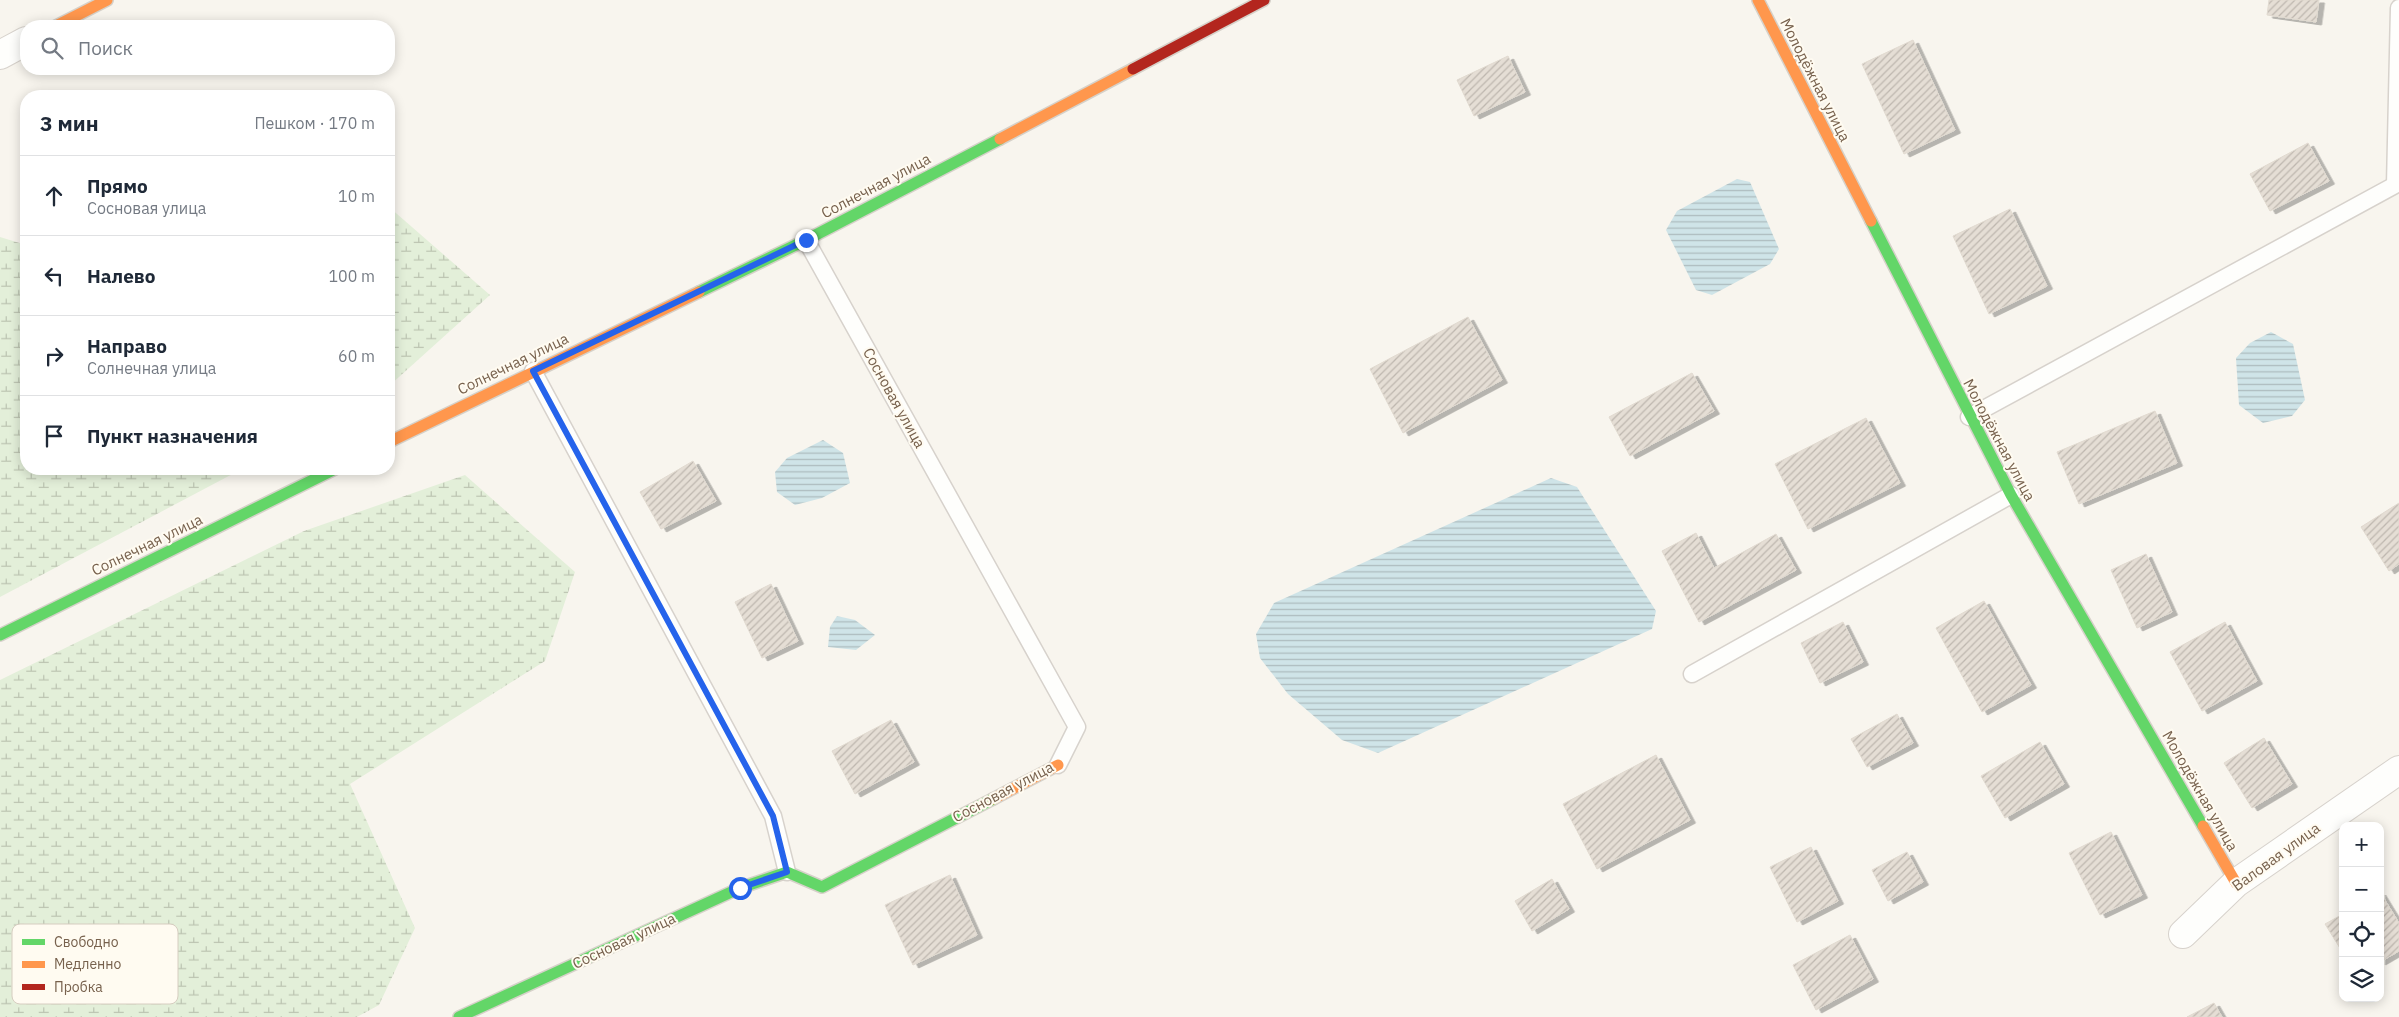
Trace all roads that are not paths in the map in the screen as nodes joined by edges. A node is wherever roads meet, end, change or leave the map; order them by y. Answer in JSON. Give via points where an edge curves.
{"nodes":[{"id":1,"x":107,"y":0,"type":"edge"},
{"id":2,"x":1264,"y":0,"type":"edge"},
{"id":3,"x":1758,"y":0,"type":"edge"},
{"id":4,"x":2399,"y":8,"type":"edge"},
{"id":5,"x":68,"y":20,"type":"edge"},
{"id":6,"x":20,"y":45,"type":"edge"},
{"id":7,"x":0,"y":55,"type":"edge"},
{"id":8,"x":806,"y":240,"type":"junction"},
{"id":9,"x":533,"y":371,"type":"junction"},
{"id":10,"x":1969,"y":416,"type":"junction"},
{"id":11,"x":395,"y":439,"type":"edge"},
{"id":12,"x":323,"y":475,"type":"edge"},
{"id":13,"x":2011,"y":496,"type":"junction"},
{"id":14,"x":0,"y":635,"type":"edge"},
{"id":15,"x":1692,"y":674,"type":"dead end"},
{"id":16,"x":1058,"y":765,"type":"joint"},
{"id":17,"x":2399,"y":770,"type":"edge"},
{"id":18,"x":787,"y":872,"type":"junction"},
{"id":19,"x":2236,"y":883,"type":"junction"},
{"id":20,"x":2183,"y":934,"type":"dead end"},
{"id":21,"x":460,"y":1017,"type":"edge"}],
"edges":[{"from":1,"to":5,"type":"street"},
{"from":2,"to":8,"type":"street","name":"Солнечная улица"},
{"from":3,"to":10,"type":"street","name":"Молодёжная улица"},
{"from":4,"to":10,"type":"lane","via":[[2395,185]]},
{"from":6,"to":7,"type":"street"},
{"from":8,"to":9,"type":"street","name":"Солнечная улица"},
{"from":8,"to":16,"type":"lane","name":"Сосновая улица","via":[[1077,727]]},
{"from":9,"to":11,"type":"street","name":"Солнечная улица"},
{"from":9,"to":18,"type":"lane","via":[[773,816]]},
{"from":10,"to":13,"type":"street","name":"Молодёжная улица"},
{"from":12,"to":14,"type":"street","name":"Солнечная улица"},
{"from":13,"to":15,"type":"lane"},
{"from":13,"to":19,"type":"street","name":"Молодёжная улица"},
{"from":16,"to":18,"type":"street","name":"Сосновая улица","via":[[822,887]]},
{"from":17,"to":19,"type":"street","name":"Валовая улица"},
{"from":18,"to":21,"type":"street","name":"Сосновая улица","via":[[740,888]]},
{"from":19,"to":20,"type":"street","name":"Валовая улица"}]}
